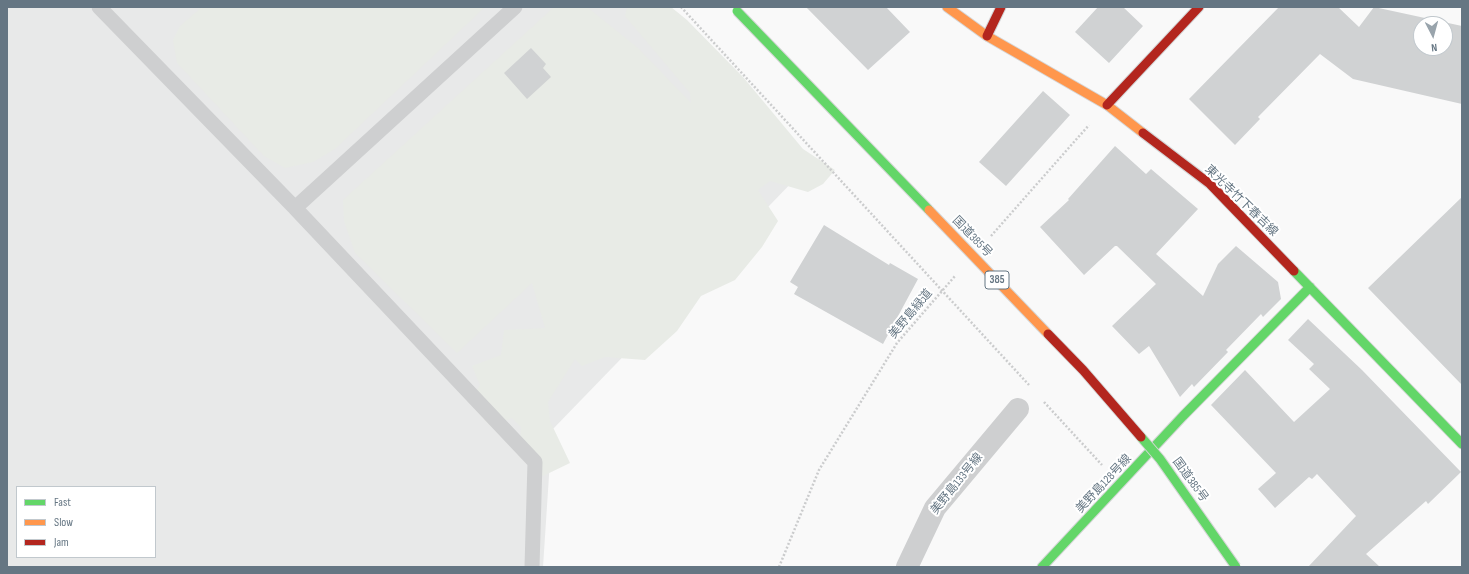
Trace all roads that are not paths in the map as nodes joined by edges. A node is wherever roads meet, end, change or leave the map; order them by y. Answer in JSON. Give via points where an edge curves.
{"nodes":[{"id":1,"x":99,"y":7,"type":"edge"},
{"id":2,"x":515,"y":7,"type":"edge"},
{"id":3,"x":946,"y":7,"type":"edge"},
{"id":4,"x":1001,"y":7,"type":"edge"},
{"id":5,"x":1197,"y":9,"type":"edge"},
{"id":6,"x":737,"y":11,"type":"dead end"},
{"id":7,"x":987,"y":36,"type":"junction"},
{"id":8,"x":1107,"y":105,"type":"junction"},
{"id":9,"x":296,"y":208,"type":"junction"},
{"id":10,"x":1310,"y":287,"type":"junction"},
{"id":11,"x":1018,"y":409,"type":"dead end"},
{"id":12,"x":1462,"y":444,"type":"edge"},
{"id":13,"x":532,"y":567,"type":"edge"},
{"id":14,"x":907,"y":567,"type":"edge"},
{"id":15,"x":1042,"y":567,"type":"edge"},
{"id":16,"x":1236,"y":567,"type":"edge"}],
"edges":[{"from":1,"to":9,"type":"lane"},
{"from":2,"to":9,"type":"lane"},
{"from":3,"to":7,"type":"main road","name":"東光寺竹下春吉線"},
{"from":4,"to":7,"type":"main road"},
{"from":5,"to":8,"type":"main road"},
{"from":6,"to":16,"type":"main road","name":"国道385号","number":"385","bridge":true,"via":[[1083,370],[1160,459]]},
{"from":7,"to":8,"type":"main road","name":"東光寺竹下春吉線"},
{"from":8,"to":10,"type":"main road","name":"東光寺竹下春吉線","via":[[1210,184]]},
{"from":9,"to":13,"type":"lane","via":[[535,462]]},
{"from":10,"to":12,"type":"main road","name":"東光寺竹下春吉線"},
{"from":10,"to":15,"type":"main road","name":"美野島128号線","via":[[1183,416]]},
{"from":11,"to":14,"type":"street","name":"美野島133号線","via":[[935,508]]}]}
